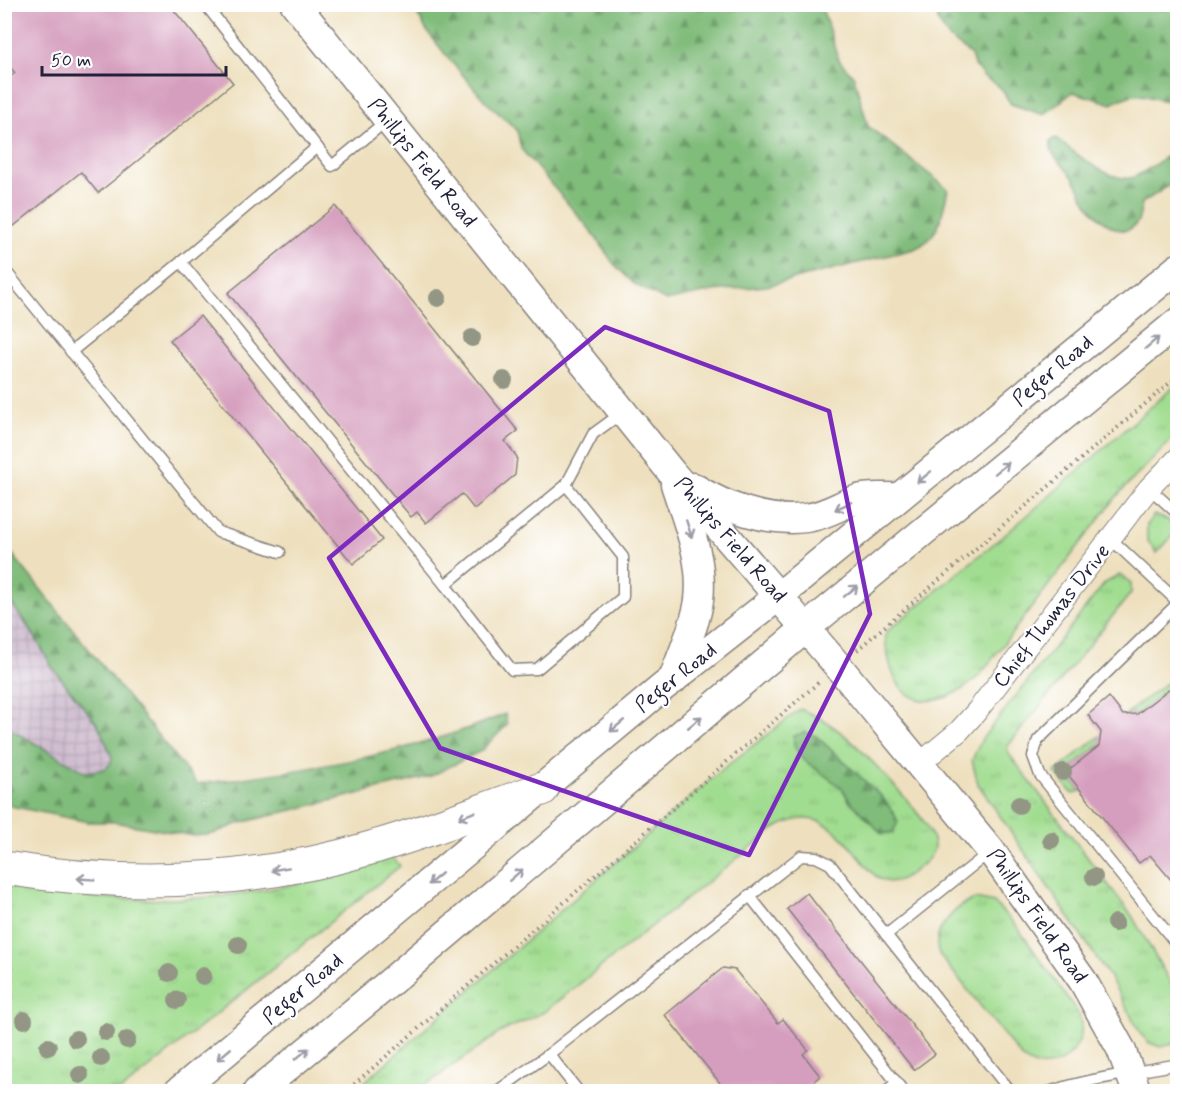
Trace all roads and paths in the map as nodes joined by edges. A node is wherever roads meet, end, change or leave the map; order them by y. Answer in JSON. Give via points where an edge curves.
{"nodes":[{"id":1,"x":205,"y":4,"type":"edge"},
{"id":2,"x":295,"y":4,"type":"edge"},
{"id":3,"x":387,"y":121,"type":"junction"},
{"id":4,"x":317,"y":147,"type":"junction"},
{"id":5,"x":181,"y":262,"type":"junction"},
{"id":6,"x":1178,"y":268,"type":"edge"},
{"id":7,"x":4,"y":269,"type":"edge"},
{"id":8,"x":1178,"y":322,"type":"edge"},
{"id":9,"x":71,"y":352,"type":"junction"},
{"id":10,"x":1178,"y":376,"type":"edge"},
{"id":11,"x":623,"y":412,"type":"junction"},
{"id":12,"x":1178,"y":458,"type":"edge"},
{"id":13,"x":672,"y":473,"type":"junction"},
{"id":14,"x":566,"y":485,"type":"junction"},
{"id":15,"x":1149,"y":488,"type":"junction"},
{"id":16,"x":899,"y":497,"type":"junction"},
{"id":17,"x":1178,"y":514,"type":"edge"},
{"id":18,"x":1112,"y":540,"type":"junction"},
{"id":19,"x":280,"y":552,"type":"dead end"},
{"id":20,"x":445,"y":585,"type":"junction"},
{"id":21,"x":779,"y":596,"type":"junction"},
{"id":22,"x":1178,"y":603,"type":"edge"},
{"id":23,"x":806,"y":628,"type":"junction"},
{"id":24,"x":883,"y":628,"type":"dead end"},
{"id":25,"x":673,"y":680,"type":"junction"},
{"id":26,"x":790,"y":706,"type":"dead end"},
{"id":27,"x":918,"y":765,"type":"junction"},
{"id":28,"x":542,"y":789,"type":"junction"},
{"id":29,"x":991,"y":851,"type":"junction"},
{"id":30,"x":4,"y":868,"type":"edge"},
{"id":31,"x":749,"y":895,"type":"junction"},
{"id":32,"x":886,"y":935,"type":"junction"},
{"id":33,"x":1178,"y":946,"type":"edge"},
{"id":34,"x":549,"y":1054,"type":"junction"},
{"id":35,"x":1178,"y":1064,"type":"edge"},
{"id":36,"x":1134,"y":1083,"type":"edge"},
{"id":37,"x":901,"y":1087,"type":"edge"},
{"id":38,"x":178,"y":1092,"type":"edge"},
{"id":39,"x":257,"y":1092,"type":"edge"},
{"id":40,"x":345,"y":1092,"type":"edge"},
{"id":41,"x":496,"y":1092,"type":"edge"},
{"id":42,"x":579,"y":1092,"type":"edge"},
{"id":43,"x":885,"y":1092,"type":"edge"},
{"id":44,"x":1011,"y":1092,"type":"edge"},
{"id":45,"x":1049,"y":1092,"type":"edge"}],
"edges":[{"from":1,"to":4,"type":"lane"},
{"from":2,"to":3,"type":"main road","name":"Phillips Field Road"},
{"from":3,"to":4,"type":"lane","via":[[332,166]]},
{"from":3,"to":11,"type":"main road","name":"Phillips Field Road"},
{"from":4,"to":5,"type":"lane"},
{"from":5,"to":9,"type":"lane"},
{"from":5,"to":20,"type":"lane"},
{"from":6,"to":16,"type":"main road","name":"Peger Road","one_way":true},
{"from":7,"to":9,"type":"lane"},
{"from":23,"to":8,"type":"main road","name":"Peger Road","one_way":true},
{"from":9,"to":19,"type":"lane","via":[[218,532]]},
{"from":10,"to":24,"type":"path"},
{"from":11,"to":13,"type":"main road","name":"Phillips Field Road"},
{"from":11,"to":14,"type":"lane","via":[[593,434]]},
{"from":12,"to":15,"type":"street","name":"Chief Thomas Drive"},
{"from":16,"to":13,"type":"main road","one_way":true,"via":[[858,499],[828,513],[782,518],[753,514],[716,501]]},
{"from":13,"to":21,"type":"main road","name":"Phillips Field Road"},
{"from":13,"to":25,"type":"main road","one_way":true,"via":[[697,551],[700,574],[699,602]]},
{"from":14,"to":20,"type":"lane"},
{"from":14,"to":20,"type":"lane","via":[[623,557],[623,597],[553,656],[537,669],[512,670]]},
{"from":15,"to":17,"type":"lane"},
{"from":15,"to":18,"type":"street","name":"Chief Thomas Drive"},
{"from":16,"to":21,"type":"main road","name":"Peger Road"},
{"from":18,"to":22,"type":"lane"},
{"from":18,"to":27,"type":"street","name":"Chief Thomas Drive","via":[[977,711]]},
{"from":21,"to":23,"type":"main road","name":"Phillips Field Road"},
{"from":21,"to":25,"type":"main road","name":"Peger Road"},
{"from":22,"to":33,"type":"lane","via":[[1038,740],[1034,756],[1040,775]]},
{"from":23,"to":27,"type":"main road","name":"Phillips Field Road"},
{"from":39,"to":23,"type":"main road","name":"Peger Road","one_way":true},
{"from":25,"to":28,"type":"main road","name":"Peger Road","one_way":true},
{"from":26,"to":40,"type":"path"},
{"from":27,"to":29,"type":"main road","name":"Phillips Field Road"},
{"from":28,"to":30,"type":"highway","one_way":true,"via":[[374,848],[240,876],[119,881]]},
{"from":28,"to":38,"type":"main road","name":"Peger Road","one_way":true},
{"from":29,"to":32,"type":"lane"},
{"from":29,"to":36,"type":"main road","name":"Phillips Field Road","via":[[1105,1016]]},
{"from":31,"to":32,"type":"lane","via":[[801,856],[816,857],[830,864]]},
{"from":31,"to":34,"type":"lane"},
{"from":31,"to":37,"type":"lane"},
{"from":32,"to":44,"type":"lane"},
{"from":34,"to":41,"type":"lane"},
{"from":34,"to":42,"type":"lane"},
{"from":35,"to":36,"type":"lane"},
{"from":36,"to":45,"type":"lane","via":[[1088,1079]]},
{"from":37,"to":43,"type":"lane"}]}
